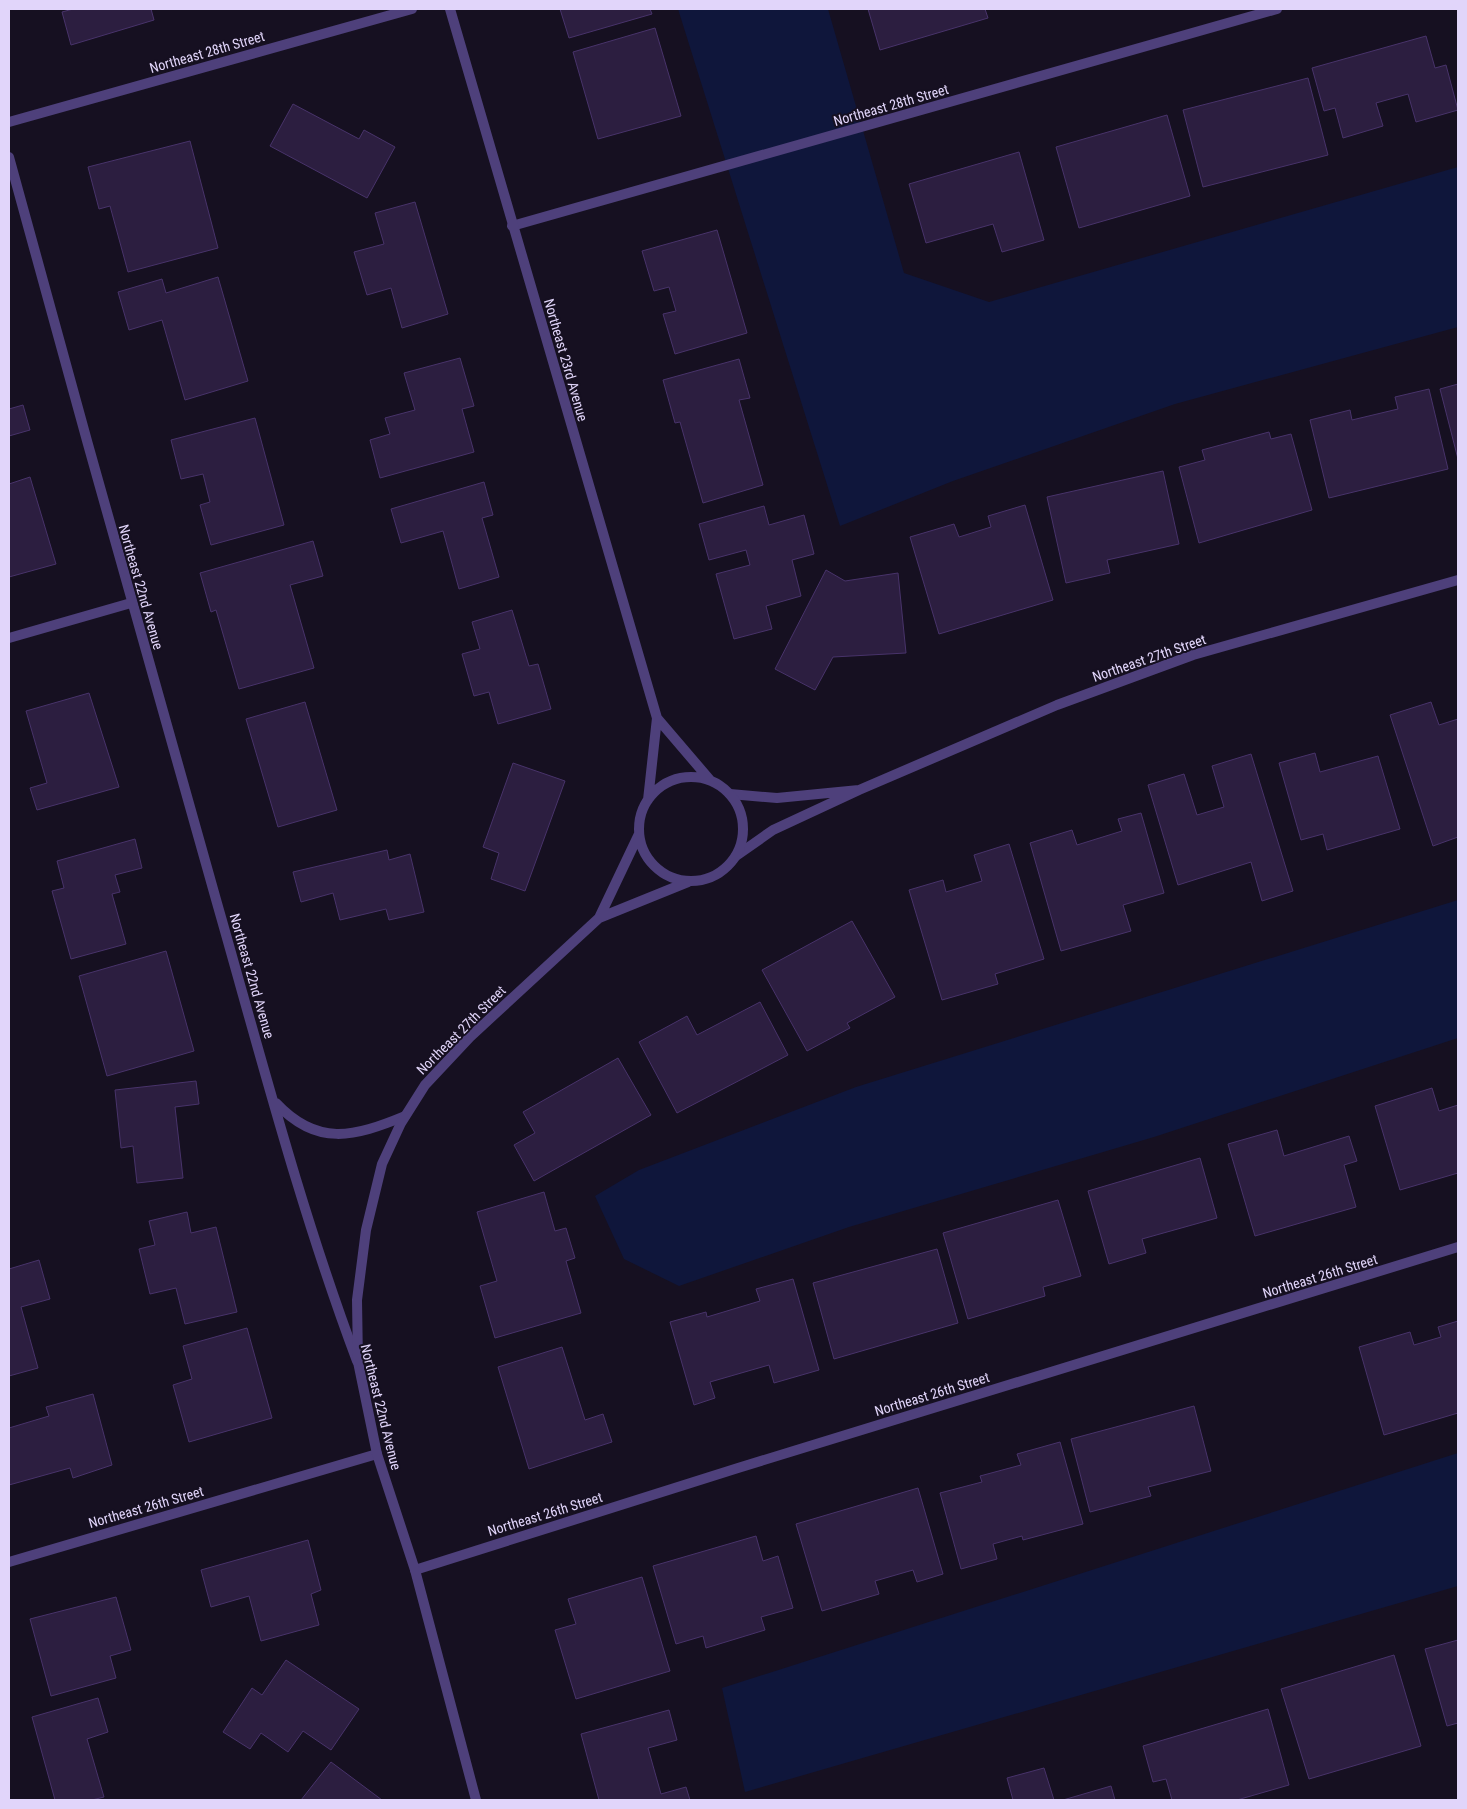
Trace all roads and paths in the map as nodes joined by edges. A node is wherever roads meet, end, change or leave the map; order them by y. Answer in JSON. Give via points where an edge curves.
{"nodes":[{"id":1,"x":412,"y":9,"type":"edge"},
{"id":2,"x":450,"y":9,"type":"edge"},
{"id":3,"x":1277,"y":9,"type":"edge"},
{"id":4,"x":9,"y":122,"type":"edge"},
{"id":5,"x":9,"y":156,"type":"edge"},
{"id":6,"x":512,"y":226,"type":"junction"},
{"id":7,"x":1458,"y":580,"type":"edge"},
{"id":8,"x":131,"y":603,"type":"junction"},
{"id":9,"x":9,"y":638,"type":"edge"},
{"id":10,"x":657,"y":718,"type":"junction"},
{"id":11,"x":710,"y":780,"type":"junction"},
{"id":12,"x":859,"y":790,"type":"junction"},
{"id":13,"x":730,"y":794,"type":"junction"},
{"id":14,"x":648,"y":800,"type":"junction"},
{"id":15,"x":639,"y":834,"type":"junction"},
{"id":16,"x":736,"y":856,"type":"junction"},
{"id":17,"x":688,"y":882,"type":"junction"},
{"id":18,"x":599,"y":918,"type":"junction"},
{"id":19,"x":273,"y":1101,"type":"junction"},
{"id":20,"x":405,"y":1116,"type":"junction"},
{"id":21,"x":1458,"y":1248,"type":"edge"},
{"id":22,"x":358,"y":1362,"type":"junction"},
{"id":23,"x":377,"y":1454,"type":"junction"},
{"id":24,"x":9,"y":1562,"type":"edge"},
{"id":25,"x":415,"y":1570,"type":"junction"},
{"id":26,"x":476,"y":1800,"type":"edge"}],
"edges":[{"from":1,"to":4,"type":"street","name":"Northeast 28th Street"},
{"from":2,"to":6,"type":"street","name":"Northeast 23rd Avenue"},
{"from":3,"to":6,"type":"street","name":"Northeast 28th Street"},
{"from":5,"to":8,"type":"street","name":"Northeast 22nd Avenue"},
{"from":6,"to":10,"type":"street","name":"Northeast 23rd Avenue"},
{"from":7,"to":12,"type":"street","name":"Northeast 27th Street","via":[[1193,656],[1057,705]]},
{"from":8,"to":9,"type":"street"},
{"from":8,"to":19,"type":"street","name":"Northeast 22nd Avenue"},
{"from":10,"to":11,"type":"street","name":"Northeast 23rd Avenue"},
{"from":10,"to":14,"type":"street","name":"Northeast 23rd Avenue"},
{"from":11,"to":13,"type":"street"},
{"from":11,"to":14,"type":"street","via":[[693,777],[675,779],[660,787]]},
{"from":12,"to":13,"type":"street","name":"Northeast 27th Street","via":[[777,798]]},
{"from":12,"to":16,"type":"street","name":"Northeast 27th Street","via":[[773,830]]},
{"from":13,"to":16,"type":"street","via":[[741,813],[743,835]]},
{"from":14,"to":15,"type":"street","via":[[642,811]]},
{"from":15,"to":17,"type":"street","via":[[644,852],[655,867],[670,877]]},
{"from":15,"to":18,"type":"street","name":"Northeast 27th Street"},
{"from":16,"to":17,"type":"street","via":[[716,875]]},
{"from":17,"to":18,"type":"street","name":"Northeast 27th Street"},
{"from":18,"to":20,"type":"street","name":"Northeast 27th Street","via":[[470,1037],[425,1085]]},
{"from":19,"to":20,"type":"street","via":[[287,1116],[316,1132],[352,1133]]},
{"from":19,"to":22,"type":"street","name":"Northeast 22nd Avenue","via":[[312,1232]]},
{"from":20,"to":22,"type":"street","name":"Northeast 27th Street","via":[[382,1164],[366,1230],[357,1300]]},
{"from":21,"to":25,"type":"street","name":"Northeast 26th Street"},
{"from":22,"to":23,"type":"street","name":"Northeast 22nd Avenue"},
{"from":23,"to":24,"type":"street","name":"Northeast 26th Street"},
{"from":23,"to":25,"type":"street","name":"Northeast 22nd Avenue"},
{"from":25,"to":26,"type":"street","name":"Northeast 22nd Avenue"}]}
